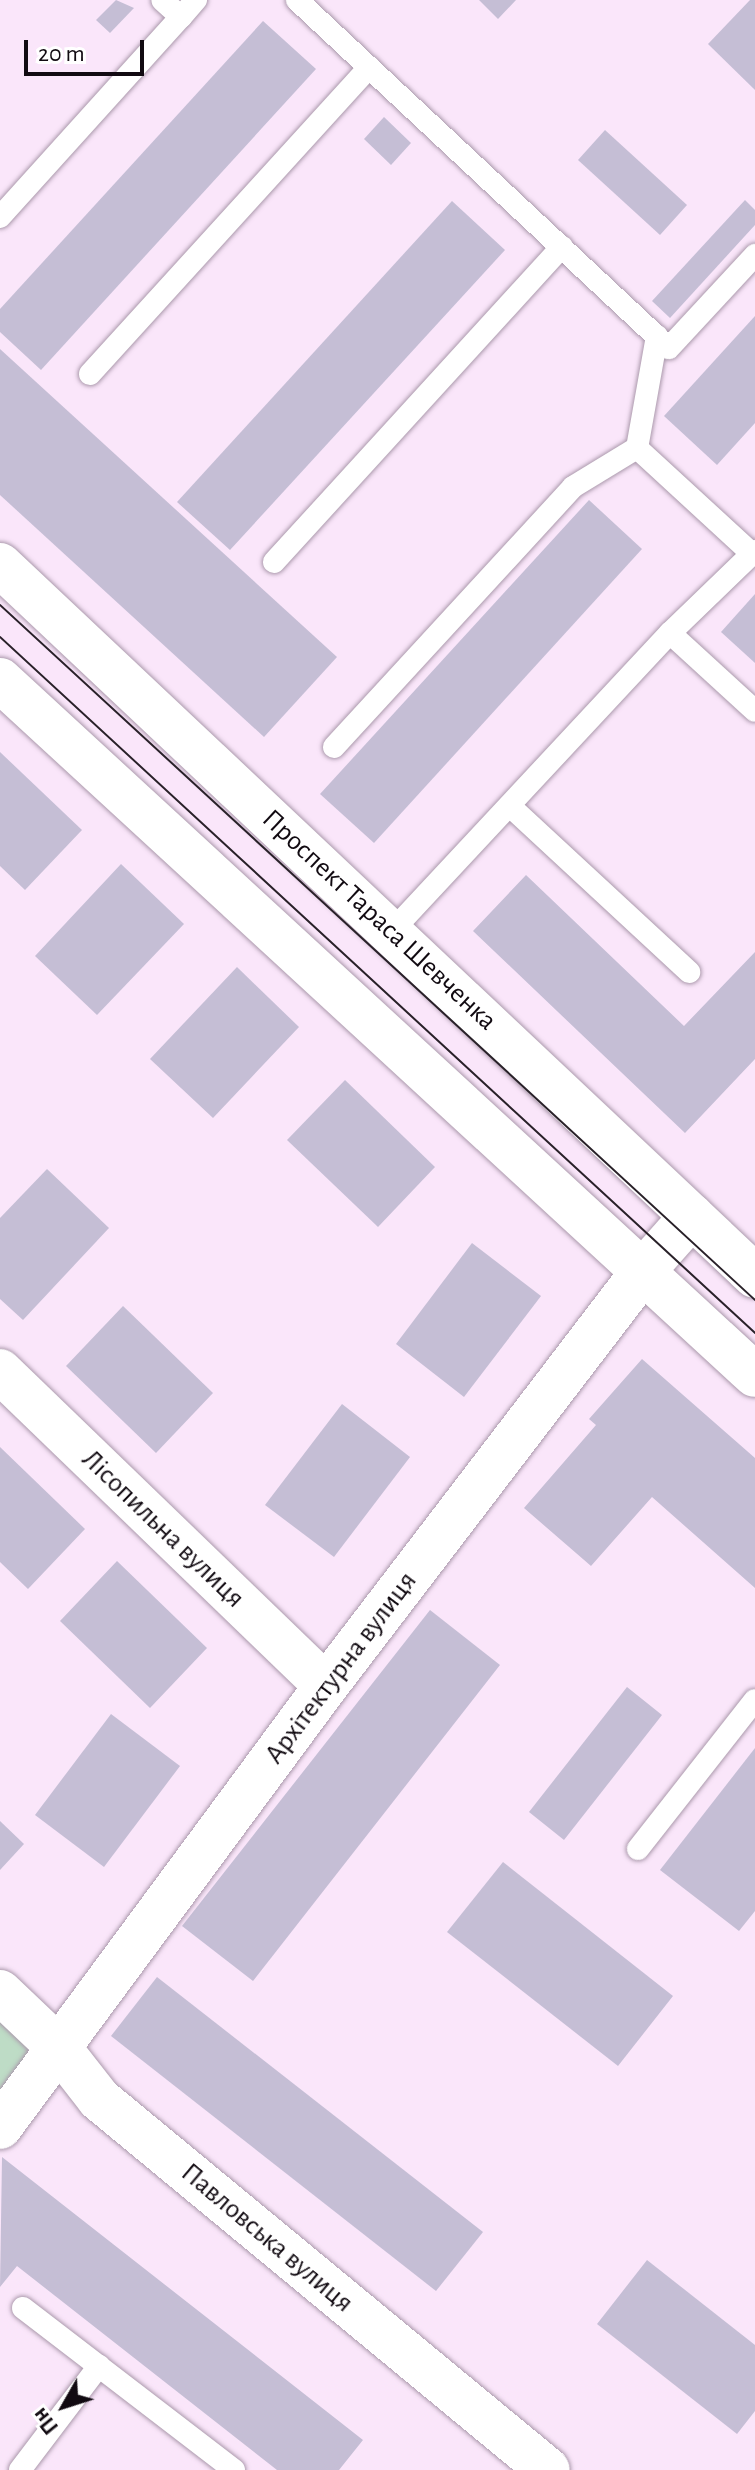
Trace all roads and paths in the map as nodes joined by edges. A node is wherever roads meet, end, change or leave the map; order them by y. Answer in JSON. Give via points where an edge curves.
{"nodes":[{"id":1,"x":162,"y":0,"type":"edge"},
{"id":2,"x":196,"y":0,"type":"edge"},
{"id":3,"x":297,"y":0,"type":"edge"},
{"id":4,"x":181,"y":17,"type":"junction"},
{"id":5,"x":369,"y":67,"type":"junction"},
{"id":6,"x":0,"y":217,"type":"edge"},
{"id":7,"x":562,"y":247,"type":"junction"},
{"id":8,"x":755,"y":255,"type":"edge"},
{"id":9,"x":657,"y":336,"type":"junction"},
{"id":10,"x":90,"y":374,"type":"dead end"},
{"id":11,"x":637,"y":448,"type":"junction"},
{"id":12,"x":752,"y":551,"type":"edge"},
{"id":13,"x":274,"y":562,"type":"dead end"},
{"id":14,"x":0,"y":565,"type":"edge"},
{"id":15,"x":670,"y":633,"type":"junction"},
{"id":16,"x":0,"y":680,"type":"edge"},
{"id":17,"x":755,"y":711,"type":"edge"},
{"id":18,"x":334,"y":747,"type":"dead end"},
{"id":19,"x":511,"y":807,"type":"junction"},
{"id":20,"x":392,"y":931,"type":"junction"},
{"id":21,"x":689,"y":972,"type":"dead end"},
{"id":22,"x":692,"y":1216,"type":"junction"},
{"id":23,"x":644,"y":1270,"type":"junction"},
{"id":24,"x":755,"y":1276,"type":"edge"},
{"id":25,"x":0,"y":1371,"type":"edge"},
{"id":26,"x":755,"y":1375,"type":"edge"},
{"id":27,"x":326,"y":1686,"type":"junction"},
{"id":28,"x":755,"y":1700,"type":"edge"},
{"id":29,"x":638,"y":1849,"type":"dead end"},
{"id":30,"x":0,"y":1992,"type":"edge"},
{"id":31,"x":60,"y":2049,"type":"junction"},
{"id":32,"x":0,"y":2127,"type":"edge"},
{"id":33,"x":23,"y":2308,"type":"dead end"},
{"id":34,"x":99,"y":2366,"type":"junction"},
{"id":35,"x":20,"y":2470,"type":"edge"},
{"id":36,"x":234,"y":2470,"type":"edge"},
{"id":37,"x":548,"y":2470,"type":"edge"}],
"edges":[{"from":1,"to":4,"type":"lane"},
{"from":2,"to":4,"type":"lane"},
{"from":3,"to":5,"type":"lane"},
{"from":4,"to":6,"type":"lane"},
{"from":5,"to":7,"type":"lane"},
{"from":5,"to":10,"type":"lane"},
{"from":7,"to":9,"type":"lane"},
{"from":7,"to":13,"type":"lane"},
{"from":8,"to":9,"type":"lane","via":[[669,348]]},
{"from":9,"to":11,"type":"lane"},
{"from":11,"to":12,"type":"lane"},
{"from":11,"to":18,"type":"lane","via":[[573,487]]},
{"from":12,"to":15,"type":"lane"},
{"from":14,"to":20,"type":"street","name":"Проспект Тараса Шевченка"},
{"from":15,"to":17,"type":"lane"},
{"from":15,"to":19,"type":"lane"},
{"from":16,"to":23,"type":"street"},
{"from":19,"to":20,"type":"lane"},
{"from":19,"to":21,"type":"lane"},
{"from":20,"to":22,"type":"street","name":"Проспект Тараса Шевченка"},
{"from":22,"to":23,"type":"street","name":"Архітектурна вулиця"},
{"from":22,"to":24,"type":"street","name":"Проспект Тараса Шевченка"},
{"from":23,"to":26,"type":"street"},
{"from":23,"to":27,"type":"street","name":"Архітектурна вулиця"},
{"from":25,"to":27,"type":"street","name":"Лісопильна вулиця"},
{"from":27,"to":31,"type":"street","name":"Архітектурна вулиця"},
{"from":28,"to":29,"type":"lane"},
{"from":30,"to":31,"type":"street","name":"Павловська вулиця"},
{"from":31,"to":32,"type":"street","name":"Архітектурна вулиця"},
{"from":31,"to":37,"type":"street","name":"Павловська вулиця","via":[[99,2099]]},
{"from":33,"to":34,"type":"lane"},
{"from":34,"to":35,"type":"lane"},
{"from":34,"to":36,"type":"lane"}]}
